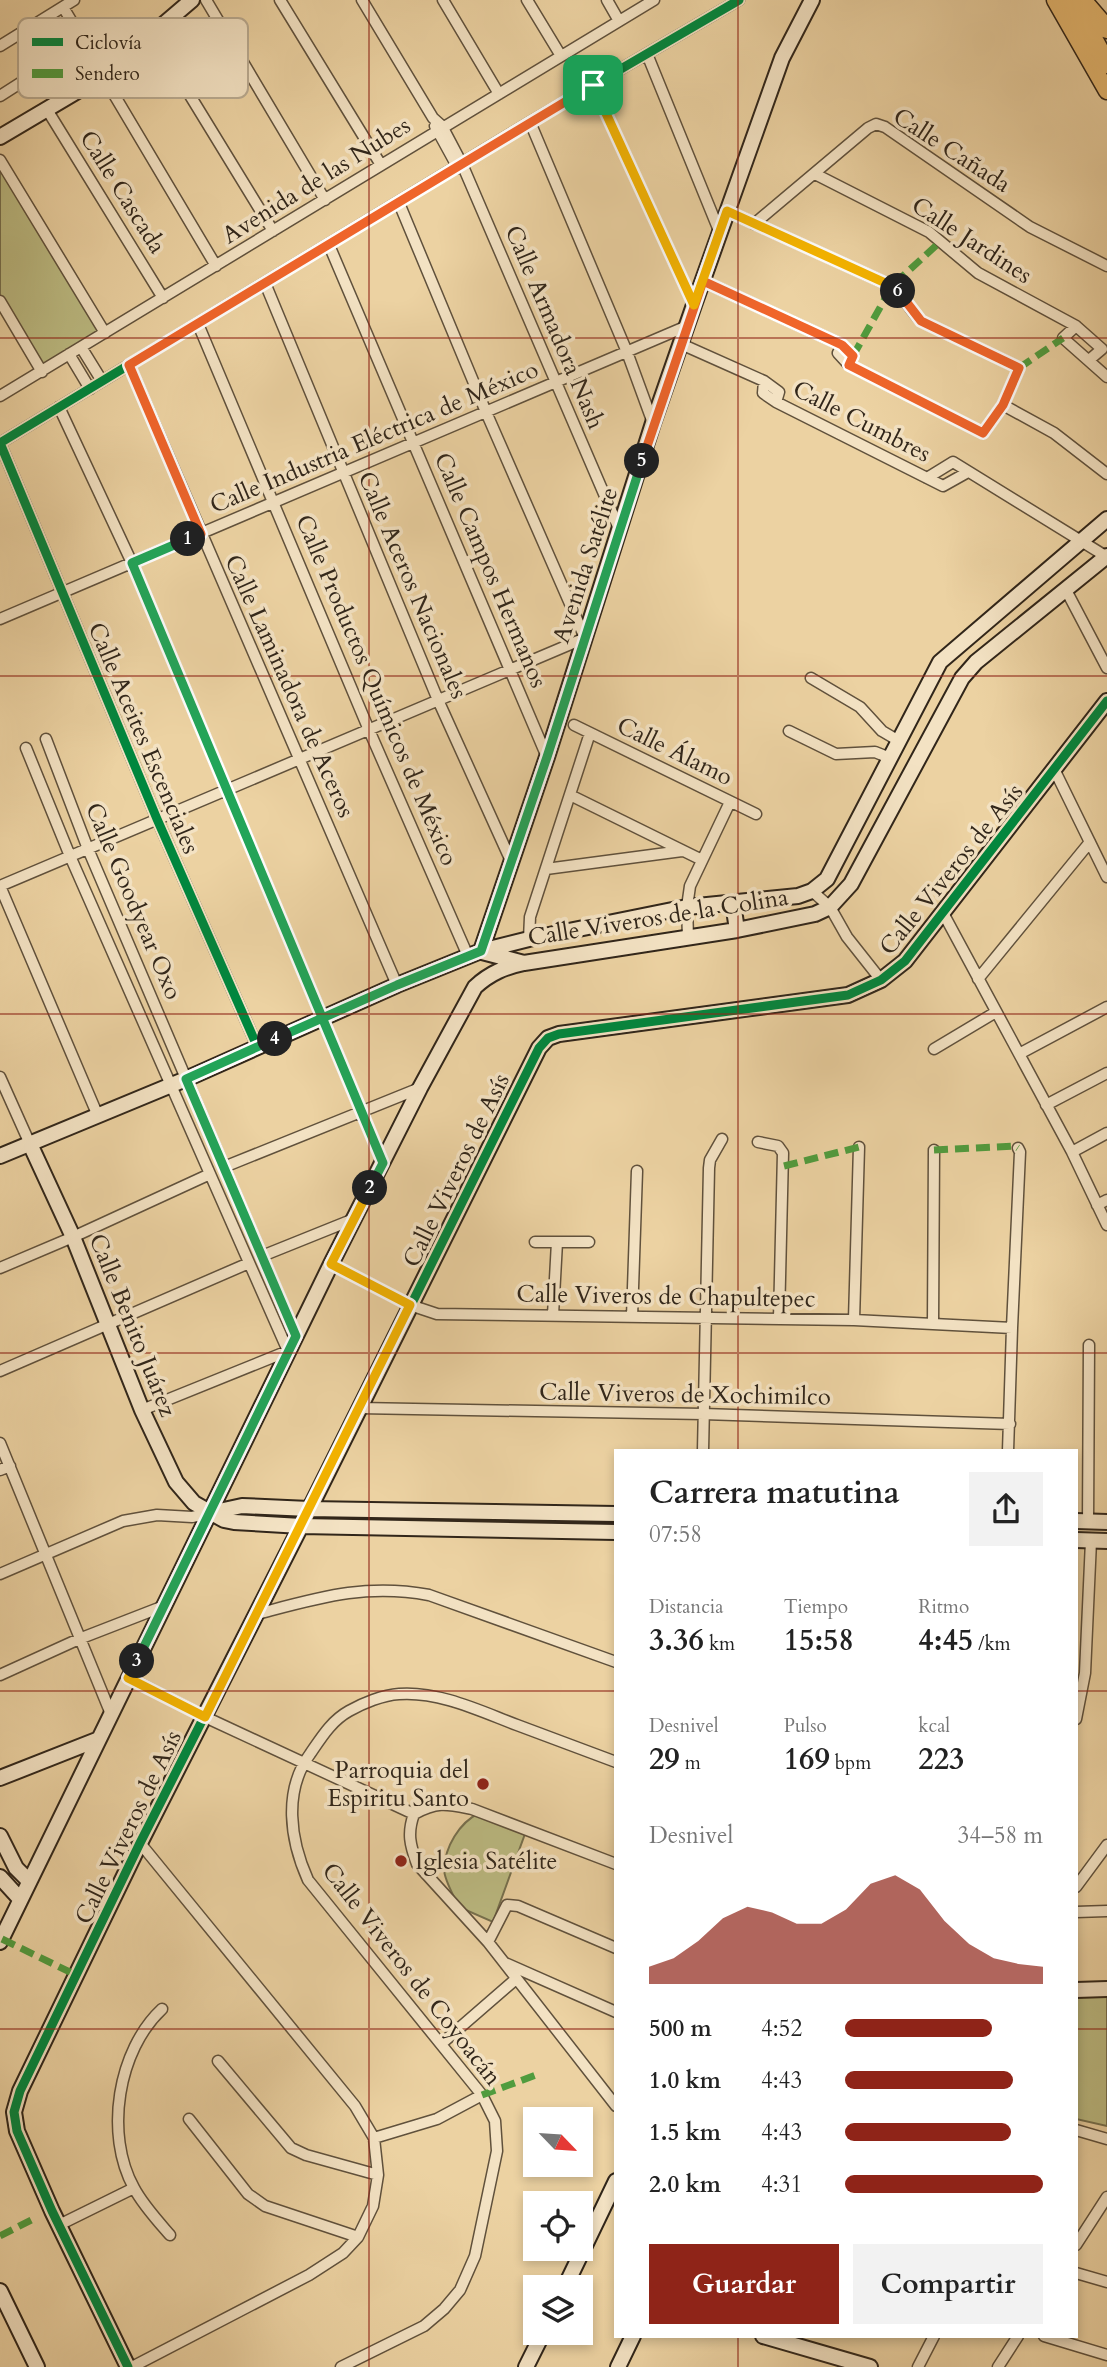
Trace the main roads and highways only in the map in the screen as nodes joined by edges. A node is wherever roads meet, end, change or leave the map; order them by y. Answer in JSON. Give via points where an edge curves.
{"nodes":[{"id":1,"x":1055,"y":0,"type":"edge"},
{"id":2,"x":1072,"y":0,"type":"edge"},
{"id":3,"x":1082,"y":0,"type":"edge"},
{"id":4,"x":1099,"y":0,"type":"edge"},
{"id":5,"x":1107,"y":15,"type":"edge"},
{"id":6,"x":1107,"y":29,"type":"edge"},
{"id":7,"x":1107,"y":64,"type":"edge"},
{"id":8,"x":1107,"y":91,"type":"edge"}],
"edges":[{"from":1,"to":8,"type":"main road"},
{"from":2,"to":7,"type":"highway"},
{"from":3,"to":6,"type":"highway"},
{"from":4,"to":5,"type":"highway"}]}
